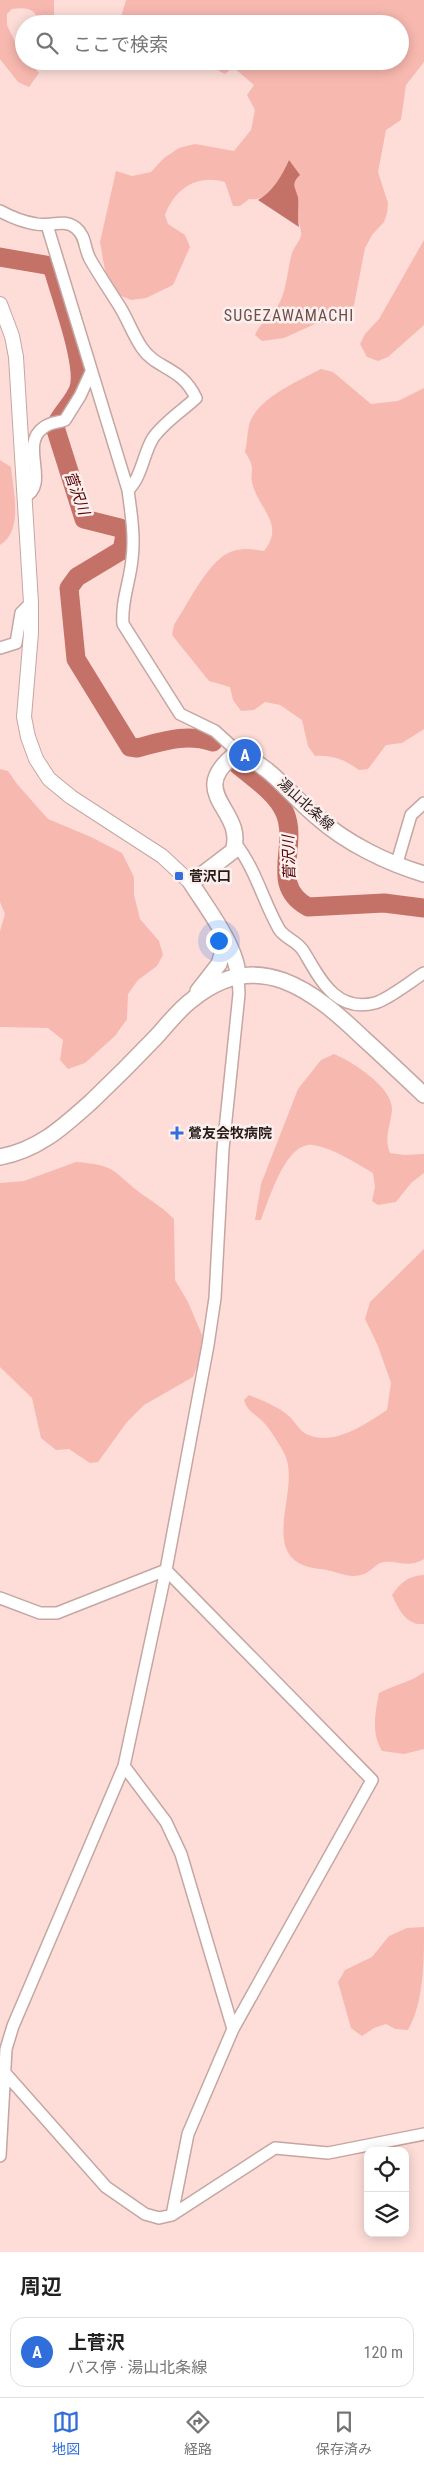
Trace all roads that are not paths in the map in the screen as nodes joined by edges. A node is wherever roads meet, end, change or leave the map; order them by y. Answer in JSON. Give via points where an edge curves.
{"nodes":[{"id":1,"x":0,"y":212,"type":"edge"},
{"id":2,"x":47,"y":225,"type":"junction"},
{"id":3,"x":0,"y":304,"type":"edge"},
{"id":4,"x":91,"y":372,"type":"junction"},
{"id":5,"x":128,"y":490,"type":"junction"},
{"id":6,"x":24,"y":497,"type":"junction"},
{"id":7,"x":31,"y":603,"type":"junction"},
{"id":8,"x":0,"y":648,"type":"edge"},
{"id":9,"x":238,"y":752,"type":"junction"},
{"id":10,"x":424,"y":803,"type":"edge"},
{"id":11,"x":236,"y":844,"type":"junction"},
{"id":12,"x":396,"y":866,"type":"junction"},
{"id":13,"x":424,"y":874,"type":"edge"},
{"id":14,"x":191,"y":882,"type":"junction"},
{"id":15,"x":226,"y":941,"type":"junction"},
{"id":16,"x":424,"y":973,"type":"edge"},
{"id":17,"x":238,"y":976,"type":"junction"},
{"id":18,"x":192,"y":999,"type":"junction"},
{"id":19,"x":424,"y":1095,"type":"edge"},
{"id":20,"x":0,"y":1157,"type":"edge"},
{"id":21,"x":166,"y":1570,"type":"junction"},
{"id":22,"x":0,"y":1598,"type":"edge"},
{"id":23,"x":124,"y":1766,"type":"junction"},
{"id":24,"x":233,"y":2029,"type":"junction"},
{"id":25,"x":5,"y":2073,"type":"junction"},
{"id":26,"x":424,"y":2134,"type":"edge"},
{"id":27,"x":0,"y":2156,"type":"edge"},
{"id":28,"x":172,"y":2215,"type":"junction"}],
"edges":[{"from":1,"to":2,"type":"street"},
{"from":2,"to":4,"type":"street"},
{"from":2,"to":5,"type":"street","via":[[67,223],[83,236],[88,256],[142,349],[155,361],[183,377],[196,398],[153,438],[134,484]]},
{"from":3,"to":6,"type":"street","via":[[16,357]]},
{"from":4,"to":5,"type":"street"},
{"from":4,"to":6,"type":"street","via":[[65,420],[42,428],[35,436],[35,487],[32,494]]},
{"from":5,"to":9,"type":"street","via":[[133,539],[123,624],[180,714],[215,731]]},
{"from":6,"to":7,"type":"street"},
{"from":7,"to":8,"type":"street","via":[[21,613],[16,644]]},
{"from":7,"to":14,"type":"street","via":[[24,717],[36,759],[49,780],[162,856]]},
{"from":9,"to":11,"type":"main road","via":[[223,764],[214,779],[215,791],[234,832]]},
{"from":9,"to":12,"type":"main road","name":"湯山北条線","via":[[271,772],[316,817]]},
{"from":10,"to":12,"type":"street","via":[[411,815]]},
{"from":11,"to":14,"type":"main road","via":[[228,857]]},
{"from":11,"to":16,"type":"street","via":[[245,856],[280,932],[304,950],[313,969],[339,999],[356,1004],[376,1002]]},
{"from":12,"to":13,"type":"main road","name":"湯山北条線"},
{"from":14,"to":15,"type":"main road"},
{"from":15,"to":17,"type":"main road","via":[[238,965]]},
{"from":15,"to":18,"type":"main road","via":[[219,964]]},
{"from":17,"to":18,"type":"main road"},
{"from":17,"to":19,"type":"main road","via":[[270,977],[312,994]]},
{"from":17,"to":21,"type":"street","via":[[239,994],[223,1149],[215,1298]]},
{"from":18,"to":20,"type":"main road","via":[[127,1068],[60,1130],[39,1145]]},
{"from":21,"to":22,"type":"street","via":[[57,1612],[40,1612]]},
{"from":21,"to":23,"type":"street"},
{"from":21,"to":24,"type":"street","via":[[372,1780]]},
{"from":23,"to":24,"type":"street","via":[[166,1822],[181,1854]]},
{"from":23,"to":25,"type":"street","via":[[13,2026],[6,2049]]},
{"from":24,"to":28,"type":"street","via":[[188,2134]]},
{"from":25,"to":27,"type":"street"},
{"from":25,"to":28,"type":"street","via":[[106,2187],[145,2214],[159,2218]]},
{"from":26,"to":28,"type":"street","via":[[328,2153],[275,2148]]}]}
